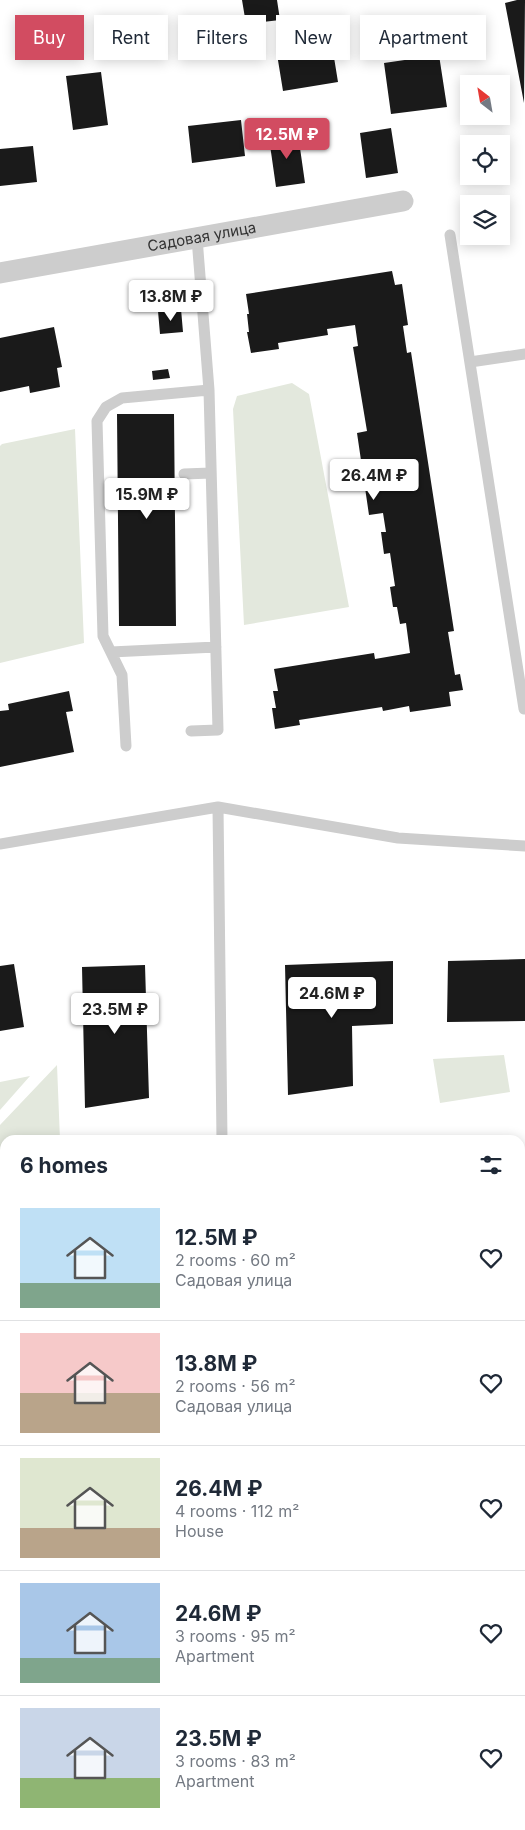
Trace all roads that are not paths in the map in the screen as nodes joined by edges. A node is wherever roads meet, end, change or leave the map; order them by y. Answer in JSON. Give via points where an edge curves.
{"nodes":[{"id":1,"x":403,"y":202,"type":"dead end"},
{"id":2,"x":450,"y":235,"type":"dead end"},
{"id":3,"x":197,"y":238,"type":"junction"},
{"id":4,"x":0,"y":273,"type":"edge"},
{"id":5,"x":525,"y":354,"type":"edge"},
{"id":6,"x":470,"y":362,"type":"junction"},
{"id":7,"x":209,"y":390,"type":"junction"},
{"id":8,"x":211,"y":473,"type":"junction"},
{"id":9,"x":184,"y":474,"type":"dead end"},
{"id":10,"x":216,"y":647,"type":"junction"},
{"id":11,"x":111,"y":652,"type":"junction"},
{"id":12,"x":524,"y":708,"type":"edge"},
{"id":13,"x":191,"y":731,"type":"dead end"},
{"id":14,"x":126,"y":746,"type":"dead end"},
{"id":15,"x":218,"y":807,"type":"junction"},
{"id":16,"x":0,"y":844,"type":"edge"},
{"id":17,"x":525,"y":846,"type":"edge"},
{"id":18,"x":222,"y":1135,"type":"edge"}],
"edges":[{"from":1,"to":3,"type":"street","name":"Садовая улица"},
{"from":2,"to":6,"type":"lane"},
{"from":3,"to":4,"type":"street","name":"Садовая улица"},
{"from":3,"to":7,"type":"lane"},
{"from":5,"to":6,"type":"lane"},
{"from":6,"to":12,"type":"lane"},
{"from":7,"to":8,"type":"lane"},
{"from":7,"to":11,"type":"lane","via":[[122,398],[106,407],[97,421],[104,636]]},
{"from":8,"to":9,"type":"lane"},
{"from":8,"to":10,"type":"lane"},
{"from":10,"to":11,"type":"lane"},
{"from":10,"to":13,"type":"lane","via":[[218,730]]},
{"from":11,"to":14,"type":"lane","via":[[122,675]]},
{"from":15,"to":16,"type":"lane"},
{"from":15,"to":17,"type":"lane","via":[[398,838]]},
{"from":15,"to":18,"type":"lane"}]}
